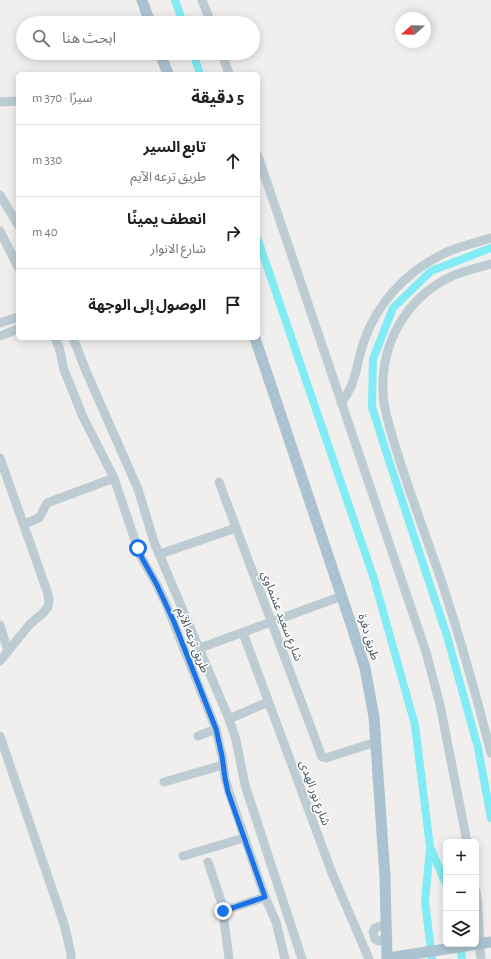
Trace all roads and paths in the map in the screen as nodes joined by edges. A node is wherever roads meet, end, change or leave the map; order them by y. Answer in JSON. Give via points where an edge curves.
{"nodes":[{"id":1,"x":142,"y":0,"type":"edge"},
{"id":2,"x":202,"y":0,"type":"edge"},
{"id":3,"x":148,"y":16,"type":"edge"},
{"id":4,"x":208,"y":16,"type":"edge"},
{"id":5,"x":163,"y":60,"type":"edge"},
{"id":6,"x":224,"y":60,"type":"edge"},
{"id":7,"x":167,"y":72,"type":"edge"},
{"id":8,"x":228,"y":72,"type":"edge"},
{"id":9,"x":16,"y":101,"type":"edge"},
{"id":10,"x":0,"y":102,"type":"edge"},
{"id":11,"x":260,"y":162,"type":"edge"},
{"id":12,"x":0,"y":195,"type":"edge"},
{"id":13,"x":16,"y":222,"type":"edge"},
{"id":14,"x":0,"y":231,"type":"edge"},
{"id":15,"x":491,"y":238,"type":"edge"},
{"id":16,"x":16,"y":263,"type":"edge"},
{"id":17,"x":491,"y":264,"type":"edge"},
{"id":18,"x":16,"y":318,"type":"edge"},
{"id":19,"x":0,"y":323,"type":"edge"},
{"id":20,"x":16,"y":330,"type":"edge"},
{"id":21,"x":0,"y":336,"type":"edge"},
{"id":22,"x":56,"y":340,"type":"edge"},
{"id":23,"x":74,"y":340,"type":"edge"},
{"id":24,"x":256,"y":340,"type":"edge"},
{"id":25,"x":341,"y":403,"type":"junction"},
{"id":26,"x":0,"y":458,"type":"edge"},
{"id":27,"x":114,"y":478,"type":"junction"},
{"id":28,"x":219,"y":482,"type":"dead end"},
{"id":29,"x":24,"y":524,"type":"junction"},
{"id":30,"x":236,"y":528,"type":"junction"},
{"id":31,"x":160,"y":554,"type":"junction"},
{"id":32,"x":342,"y":596,"type":"junction"},
{"id":33,"x":272,"y":622,"type":"junction"},
{"id":34,"x":0,"y":625,"type":"edge"},
{"id":35,"x":242,"y":633,"type":"junction"},
{"id":36,"x":200,"y":648,"type":"junction"},
{"id":37,"x":8,"y":651,"type":"junction"},
{"id":38,"x":0,"y":661,"type":"edge"},
{"id":39,"x":268,"y":702,"type":"junction"},
{"id":40,"x":229,"y":719,"type":"junction"},
{"id":41,"x":216,"y":729,"type":"junction"},
{"id":42,"x":0,"y":736,"type":"edge"},
{"id":43,"x":198,"y":736,"type":"dead end"},
{"id":44,"x":376,"y":742,"type":"junction"},
{"id":45,"x":491,"y":753,"type":"edge"},
{"id":46,"x":223,"y":765,"type":"junction"},
{"id":47,"x":164,"y":782,"type":"dead end"},
{"id":48,"x":244,"y":838,"type":"junction"},
{"id":49,"x":467,"y":839,"type":"edge"},
{"id":50,"x":183,"y":856,"type":"dead end"},
{"id":51,"x":208,"y":862,"type":"dead end"},
{"id":52,"x":265,"y":897,"type":"junction"},
{"id":53,"x":223,"y":911,"type":"junction"},
{"id":54,"x":479,"y":916,"type":"edge"},
{"id":55,"x":289,"y":917,"type":"junction"},
{"id":56,"x":276,"y":922,"type":"junction"},
{"id":57,"x":479,"y":930,"type":"edge"},
{"id":58,"x":491,"y":942,"type":"edge"},
{"id":59,"x":479,"y":944,"type":"edge"},
{"id":60,"x":457,"y":947,"type":"edge"},
{"id":61,"x":477,"y":947,"type":"edge"},
{"id":62,"x":385,"y":958,"type":"edge"},
{"id":63,"x":71,"y":959,"type":"edge"},
{"id":64,"x":229,"y":959,"type":"edge"},
{"id":65,"x":285,"y":959,"type":"edge"},
{"id":66,"x":302,"y":959,"type":"edge"},
{"id":67,"x":369,"y":959,"type":"edge"},
{"id":68,"x":481,"y":959,"type":"edge"}],
"edges":[{"from":1,"to":3,"type":"main road"},
{"from":2,"to":4,"type":"street"},
{"from":5,"to":7,"type":"main road"},
{"from":6,"to":8,"type":"street"},
{"from":9,"to":10,"type":"street"},
{"from":11,"to":25,"type":"street"},
{"from":12,"to":13,"type":"street"},
{"from":14,"to":16,"type":"street"},
{"from":15,"to":25,"type":"street","via":[[440,255],[414,271],[394,290],[371,324],[361,349],[352,388]]},
{"from":17,"to":45,"type":"street","via":[[449,278],[417,301],[392,336],[383,379],[385,410],[450,608]]},
{"from":18,"to":19,"type":"street"},
{"from":20,"to":21,"type":"street"},
{"from":22,"to":27,"type":"street","name":"طريق ترعه الآيم","via":[[64,370],[82,415]]},
{"from":23,"to":31,"type":"street","name":"طريق ترعه الآيم","via":[[138,489]]},
{"from":24,"to":32,"type":"main road","name":"طريق دفرة"},
{"from":25,"to":49,"type":"street","via":[[426,652],[440,705]]},
{"from":26,"to":29,"type":"street"},
{"from":27,"to":29,"type":"street","via":[[47,503],[39,518]]},
{"from":27,"to":41,"type":"street","name":"طريق ترعه الآيم","via":[[140,555],[174,622]]},
{"from":28,"to":30,"type":"street","name":"شارع سعيد عشماوي"},
{"from":29,"to":37,"type":"street","via":[[49,600],[44,613],[30,624]]},
{"from":30,"to":31,"type":"street"},
{"from":30,"to":33,"type":"street","name":"شارع سعيد عشماوي"},
{"from":31,"to":36,"type":"street","name":"طريق ترعه الآيم"},
{"from":32,"to":33,"type":"street"},
{"from":32,"to":44,"type":"main road","name":"طريق دفرة","via":[[365,668]]},
{"from":33,"to":35,"type":"street"},
{"from":33,"to":44,"type":"street","name":"شارع سعيد عشماوي","via":[[324,758]]},
{"from":34,"to":37,"type":"street"},
{"from":35,"to":36,"type":"street"},
{"from":35,"to":39,"type":"street","name":"شارع نور الهدى"},
{"from":36,"to":40,"type":"street","name":"طريق ترعه الآيم"},
{"from":37,"to":38,"type":"street"},
{"from":39,"to":40,"type":"street"},
{"from":39,"to":67,"type":"street","name":"شارع نور الهدى","via":[[332,873]]},
{"from":40,"to":55,"type":"street","name":"طريق ترعه الآيم","via":[[245,785]]},
{"from":41,"to":43,"type":"street"},
{"from":41,"to":46,"type":"street","name":"طريق ترعه الآيم"},
{"from":42,"to":63,"type":"street","via":[[64,924]]},
{"from":44,"to":62,"type":"main road","name":"طريق دفرة","via":[[388,939]]},
{"from":46,"to":47,"type":"street"},
{"from":46,"to":48,"type":"street","name":"طريق ترعه الآيم","via":[[228,792]]},
{"from":48,"to":50,"type":"street"},
{"from":48,"to":52,"type":"street","name":"طريق ترعه الآيم"},
{"from":51,"to":53,"type":"street"},
{"from":52,"to":53,"type":"street"},
{"from":52,"to":56,"type":"street","name":"طريق ترعه الآيم"},
{"from":53,"to":64,"type":"street"},
{"from":54,"to":57,"type":"street"},
{"from":55,"to":56,"type":"street"},
{"from":55,"to":66,"type":"street","name":"طريق ترعه الآيم"},
{"from":56,"to":65,"type":"street","name":"طريق ترعه الآيم"},
{"from":58,"to":59,"type":"main road"},
{"from":60,"to":62,"type":"main road"},
{"from":61,"to":68,"type":"street"}]}
